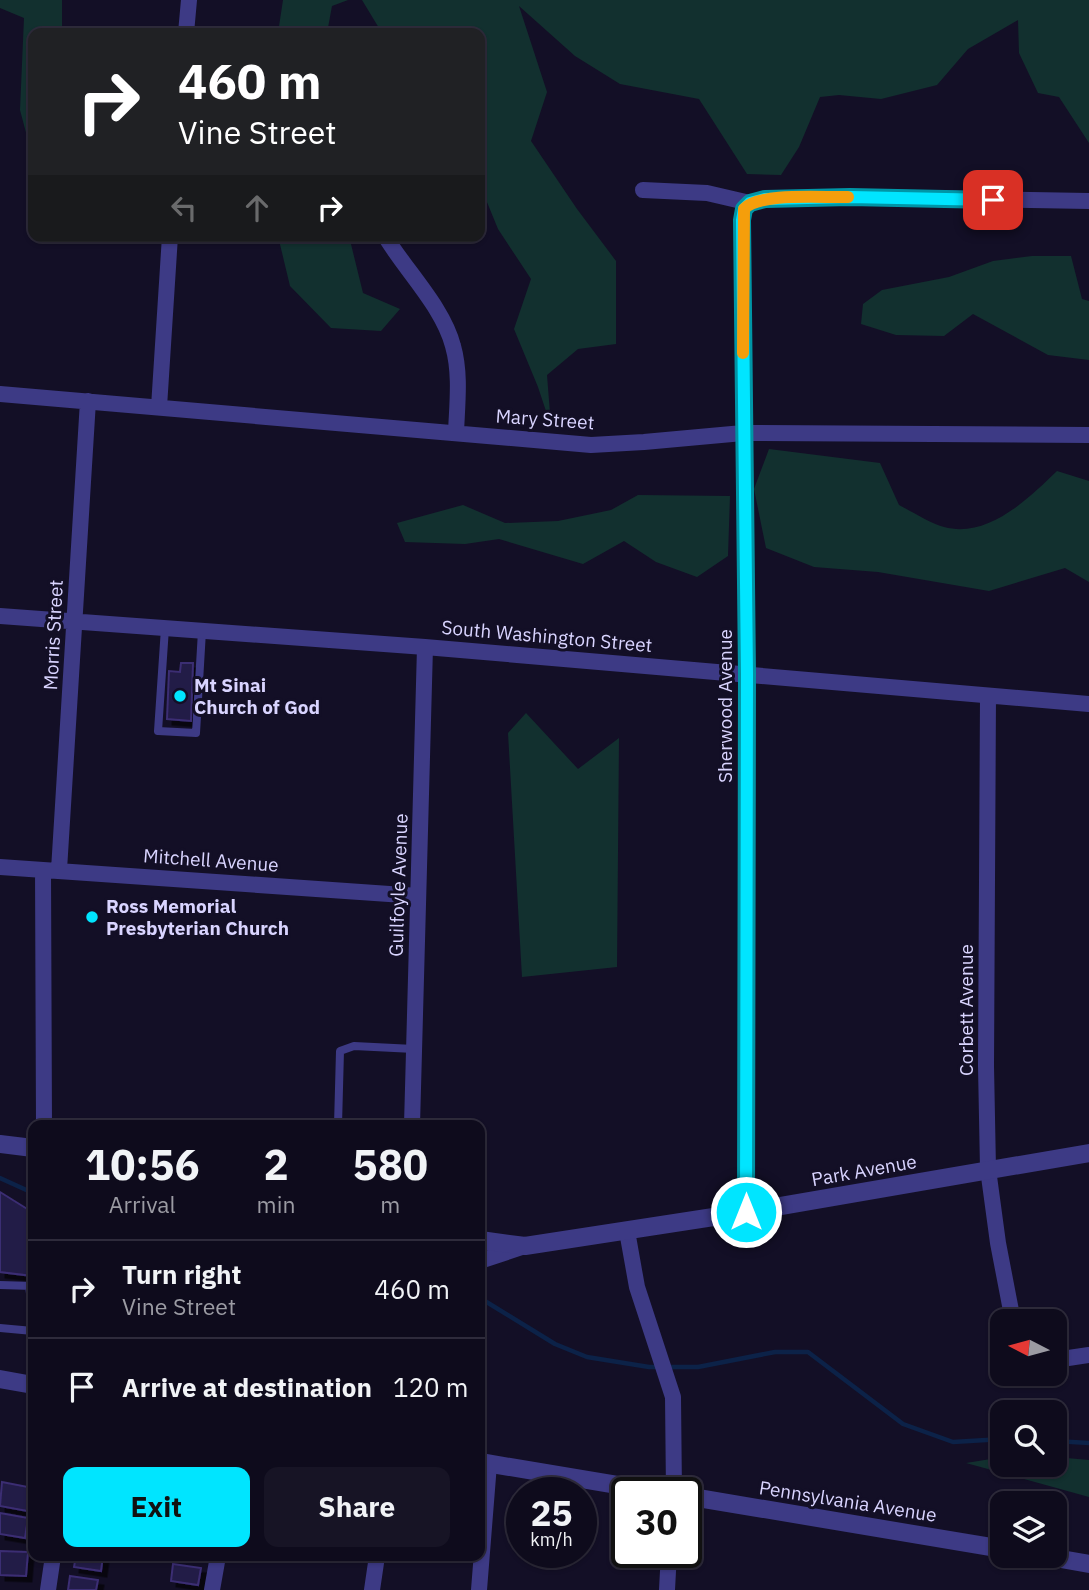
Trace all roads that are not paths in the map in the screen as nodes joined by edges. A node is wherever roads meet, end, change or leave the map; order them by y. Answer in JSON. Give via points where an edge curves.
{"nodes":[{"id":1,"x":189,"y":0,"type":"edge"},
{"id":2,"x":186,"y":28,"type":"edge"},
{"id":3,"x":643,"y":190,"type":"dead end"},
{"id":4,"x":1089,"y":201,"type":"edge"},
{"id":5,"x":750,"y":203,"type":"junction"},
{"id":6,"x":170,"y":242,"type":"edge"},
{"id":7,"x":389,"y":242,"type":"edge"},
{"id":8,"x":0,"y":394,"type":"edge"},
{"id":9,"x":88,"y":401,"type":"junction"},
{"id":10,"x":159,"y":407,"type":"junction"},
{"id":11,"x":456,"y":433,"type":"junction"},
{"id":12,"x":743,"y":433,"type":"junction"},
{"id":13,"x":1089,"y":435,"type":"edge"},
{"id":14,"x":0,"y":616,"type":"edge"},
{"id":15,"x":74,"y":621,"type":"junction"},
{"id":16,"x":165,"y":628,"type":"junction"},
{"id":17,"x":202,"y":631,"type":"junction"},
{"id":18,"x":425,"y":647,"type":"junction"},
{"id":19,"x":747,"y":674,"type":"junction"},
{"id":20,"x":988,"y":696,"type":"junction"},
{"id":21,"x":1089,"y":705,"type":"edge"},
{"id":22,"x":0,"y":867,"type":"edge"},
{"id":23,"x":43,"y":870,"type":"junction"},
{"id":24,"x":59,"y":870,"type":"junction"},
{"id":25,"x":418,"y":896,"type":"junction"},
{"id":26,"x":414,"y":1049,"type":"junction"},
{"id":27,"x":44,"y":1120,"type":"edge"},
{"id":28,"x":338,"y":1120,"type":"edge"},
{"id":29,"x":412,"y":1120,"type":"edge"},
{"id":30,"x":0,"y":1144,"type":"edge"},
{"id":31,"x":28,"y":1147,"type":"edge"},
{"id":32,"x":1089,"y":1153,"type":"edge"},
{"id":33,"x":988,"y":1169,"type":"junction"},
{"id":34,"x":746,"y":1212,"type":"junction"},
{"id":35,"x":627,"y":1231,"type":"junction"},
{"id":36,"x":485,"y":1241,"type":"edge"},
{"id":37,"x":525,"y":1246,"type":"junction"},
{"id":38,"x":485,"y":1259,"type":"edge"},
{"id":39,"x":0,"y":1285,"type":"edge"},
{"id":40,"x":28,"y":1286,"type":"edge"},
{"id":41,"x":1011,"y":1309,"type":"edge"},
{"id":42,"x":0,"y":1328,"type":"edge"},
{"id":43,"x":28,"y":1331,"type":"edge"},
{"id":44,"x":1089,"y":1355,"type":"edge"},
{"id":45,"x":1068,"y":1358,"type":"edge"},
{"id":46,"x":0,"y":1379,"type":"edge"},
{"id":47,"x":28,"y":1384,"type":"edge"},
{"id":48,"x":485,"y":1463,"type":"edge"},
{"id":49,"x":674,"y":1477,"type":"edge"},
{"id":50,"x":611,"y":1484,"type":"edge"},
{"id":51,"x":702,"y":1499,"type":"edge"},
{"id":52,"x":990,"y":1547,"type":"edge"},
{"id":53,"x":1067,"y":1560,"type":"edge"},
{"id":54,"x":52,"y":1561,"type":"edge"},
{"id":55,"x":217,"y":1561,"type":"edge"},
{"id":56,"x":376,"y":1561,"type":"edge"},
{"id":57,"x":480,"y":1561,"type":"edge"},
{"id":58,"x":1089,"y":1564,"type":"edge"},
{"id":59,"x":668,"y":1568,"type":"edge"},
{"id":60,"x":48,"y":1590,"type":"edge"},
{"id":61,"x":212,"y":1590,"type":"edge"},
{"id":62,"x":372,"y":1590,"type":"edge"},
{"id":63,"x":479,"y":1590,"type":"edge"},
{"id":64,"x":667,"y":1590,"type":"edge"}],
"edges":[{"from":1,"to":2,"type":"street"},
{"from":3,"to":5,"type":"street","via":[[707,193]]},
{"from":4,"to":5,"type":"street","via":[[850,197]]},
{"from":5,"to":12,"type":"street","name":"Sherwood Avenue","via":[[742,220]]},
{"from":6,"to":10,"type":"street"},
{"from":7,"to":11,"type":"street","via":[[450,335],[458,389]]},
{"from":8,"to":9,"type":"street","name":"Mary Street"},
{"from":9,"to":10,"type":"street","name":"Mary Street"},
{"from":9,"to":15,"type":"street","name":"Morris Street"},
{"from":10,"to":11,"type":"street","name":"Mary Street"},
{"from":11,"to":12,"type":"street","name":"Mary Street","via":[[591,445]]},
{"from":12,"to":13,"type":"street","name":"Mary Street"},
{"from":12,"to":19,"type":"street","name":"Sherwood Avenue"},
{"from":14,"to":15,"type":"street","name":"South Washington Street"},
{"from":15,"to":16,"type":"street","name":"South Washington Street"},
{"from":15,"to":24,"type":"street","name":"Morris Street"},
{"from":16,"to":17,"type":"street","name":"South Washington Street"},
{"from":16,"to":17,"type":"lane","via":[[158,731],[196,733]]},
{"from":17,"to":18,"type":"street","name":"South Washington Street"},
{"from":18,"to":19,"type":"street","name":"South Washington Street"},
{"from":18,"to":25,"type":"street","name":"Guilfoyle Avenue"},
{"from":19,"to":20,"type":"street","name":"South Washington Street"},
{"from":19,"to":34,"type":"street","name":"Sherwood Avenue"},
{"from":20,"to":21,"type":"street","name":"South Washington Street"},
{"from":20,"to":33,"type":"street","name":"Corbett Avenue"},
{"from":22,"to":23,"type":"street","name":"Mitchell Avenue"},
{"from":23,"to":24,"type":"street","name":"Mitchell Avenue"},
{"from":23,"to":27,"type":"street"},
{"from":24,"to":25,"type":"street","name":"Mitchell Avenue"},
{"from":25,"to":26,"type":"street","name":"Guilfoyle Avenue"},
{"from":26,"to":28,"type":"lane","via":[[354,1046],[340,1051]]},
{"from":26,"to":29,"type":"street","name":"Guilfoyle Avenue"},
{"from":30,"to":31,"type":"street"},
{"from":32,"to":33,"type":"street","name":"Park Avenue"},
{"from":33,"to":34,"type":"street","name":"Park Avenue"},
{"from":33,"to":41,"type":"street","name":"Corbett Avenue"},
{"from":34,"to":35,"type":"street","name":"Park Avenue"},
{"from":35,"to":37,"type":"street","name":"Park Avenue"},
{"from":35,"to":49,"type":"street","via":[[637,1287],[673,1396]]},
{"from":36,"to":37,"type":"street","name":"Park Avenue"},
{"from":37,"to":38,"type":"street"},
{"from":39,"to":40,"type":"lane"},
{"from":42,"to":43,"type":"lane"},
{"from":44,"to":45,"type":"street"},
{"from":46,"to":47,"type":"street"},
{"from":48,"to":50,"type":"street"},
{"from":51,"to":52,"type":"street","name":"Pennsylvania Avenue"},
{"from":53,"to":58,"type":"street"},
{"from":54,"to":60,"type":"street"},
{"from":55,"to":61,"type":"street"},
{"from":56,"to":62,"type":"street"},
{"from":57,"to":63,"type":"street"},
{"from":59,"to":64,"type":"street"}]}
